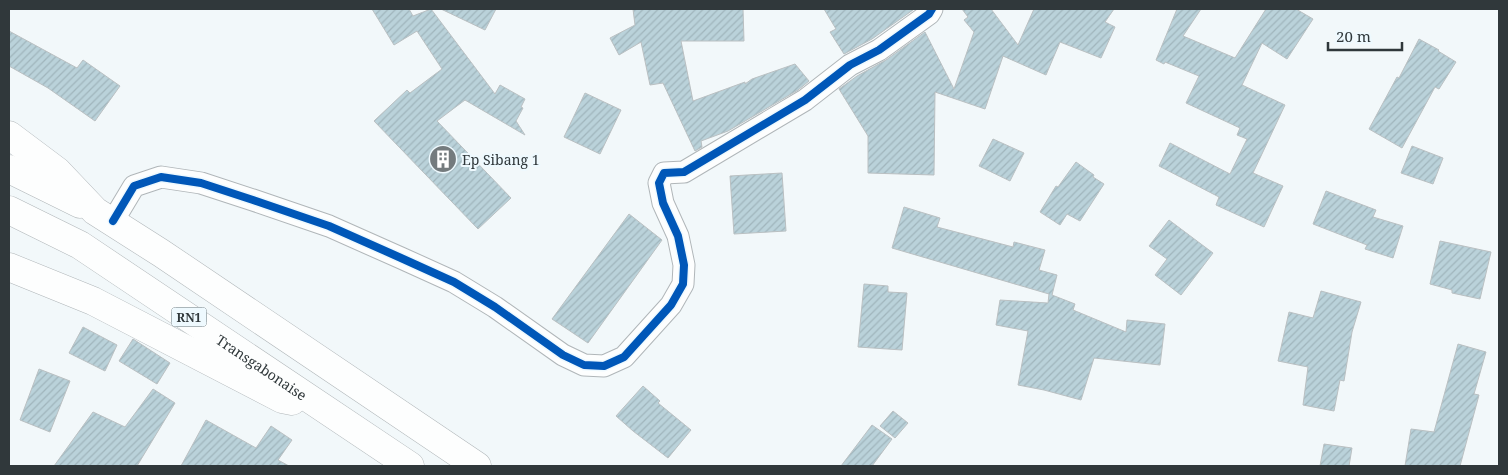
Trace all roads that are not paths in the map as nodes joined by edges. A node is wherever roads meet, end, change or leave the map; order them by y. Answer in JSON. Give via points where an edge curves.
{"nodes":[{"id":1,"x":932,"y":9,"type":"edge"},
{"id":2,"x":9,"y":135,"type":"edge"},
{"id":3,"x":9,"y":169,"type":"edge"},
{"id":4,"x":9,"y":210,"type":"edge"},
{"id":5,"x":104,"y":216,"type":"junction"},
{"id":6,"x":9,"y":267,"type":"edge"},
{"id":7,"x":325,"y":408,"type":"junction"},
{"id":8,"x":410,"y":466,"type":"edge"},
{"id":9,"x":477,"y":466,"type":"edge"}],
"edges":[{"from":1,"to":5,"type":"street","via":[[805,100],[684,172],[664,173],[660,183],[663,203],[678,236],[684,265],[683,284],[671,305],[624,357],[604,366],[584,366],[563,355],[454,282],[329,226],[201,183],[161,177],[134,186]]},
{"from":2,"to":5,"type":"highway","via":[[58,170]]},
{"from":3,"to":5,"type":"highway","number":"RN1"},
{"from":4,"to":7,"type":"highway","name":"Transgabonaise","number":"RN1","via":[[80,245]]},
{"from":5,"to":9,"type":"highway","number":"RN1"},
{"from":6,"to":7,"type":"highway","via":[[93,301],[282,399]]},
{"from":7,"to":8,"type":"highway","name":"Transgabonaise","number":"RN1"}]}
